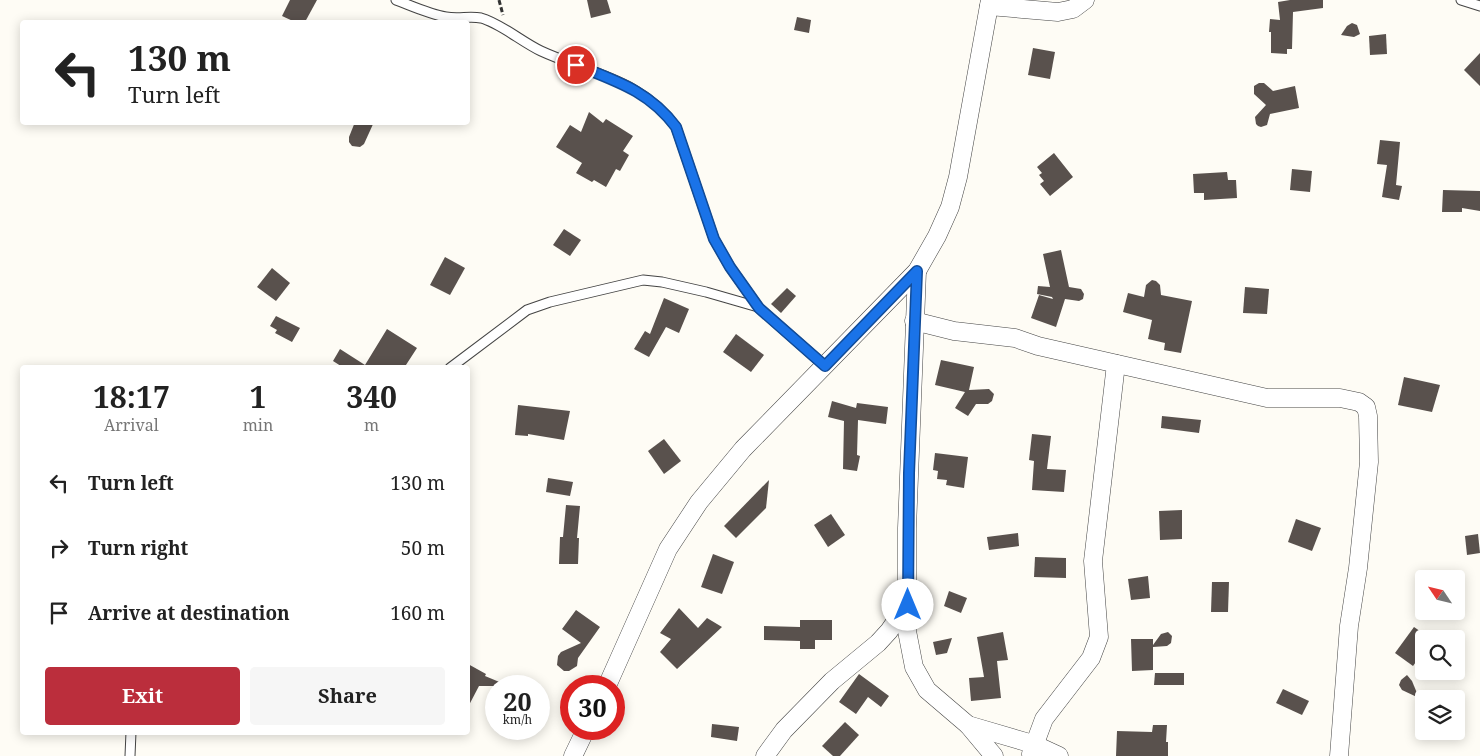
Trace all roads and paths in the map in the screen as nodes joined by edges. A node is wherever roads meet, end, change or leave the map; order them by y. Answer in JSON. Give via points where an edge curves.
{"nodes":[{"id":1,"x":396,"y":0,"type":"edge"},
{"id":2,"x":1085,"y":0,"type":"edge"},
{"id":3,"x":1461,"y":0,"type":"edge"},
{"id":4,"x":990,"y":3,"type":"edge"},
{"id":5,"x":1480,"y":6,"type":"edge"},
{"id":6,"x":917,"y":271,"type":"junction"},
{"id":7,"x":759,"y":308,"type":"junction"},
{"id":8,"x":914,"y":321,"type":"junction"},
{"id":9,"x":1116,"y":364,"type":"junction"},
{"id":10,"x":454,"y":365,"type":"edge"},
{"id":11,"x":825,"y":366,"type":"junction"},
{"id":12,"x":908,"y":605,"type":"junction"},
{"id":13,"x":612,"y":675,"type":"edge"},
{"id":14,"x":968,"y":726,"type":"junction"},
{"id":15,"x":131,"y":735,"type":"edge"},
{"id":16,"x":581,"y":740,"type":"edge"},
{"id":17,"x":1032,"y":750,"type":"edge"},
{"id":18,"x":130,"y":756,"type":"edge"},
{"id":19,"x":573,"y":756,"type":"edge"},
{"id":20,"x":765,"y":756,"type":"edge"},
{"id":21,"x":994,"y":756,"type":"edge"},
{"id":22,"x":1059,"y":756,"type":"edge"},
{"id":23,"x":1339,"y":756,"type":"edge"}],
"edges":[{"from":1,"to":7,"type":"lane","via":[[446,17],[480,18],[541,51],[629,86],[648,98],[676,127],[714,239]]},
{"from":2,"to":4,"type":"street","via":[[1073,9],[1058,12]]},
{"from":3,"to":5,"type":"lane"},
{"from":4,"to":6,"type":"street","via":[[950,207]]},
{"from":6,"to":8,"type":"street"},
{"from":6,"to":11,"type":"street"},
{"from":7,"to":10,"type":"lane","via":[[706,292],[643,280],[527,310]]},
{"from":7,"to":11,"type":"lane"},
{"from":8,"to":9,"type":"street","via":[[954,331],[1016,338]]},
{"from":8,"to":12,"type":"street","via":[[907,528]]},
{"from":9,"to":17,"type":"street","via":[[1093,561],[1099,637],[1091,658],[1042,724]]},
{"from":9,"to":23,"type":"street","via":[[1267,398],[1340,398],[1366,407],[1369,462],[1349,626]]},
{"from":11,"to":13,"type":"street","via":[[743,450],[681,527]]},
{"from":12,"to":14,"type":"street","via":[[907,631],[914,667],[927,690]]},
{"from":12,"to":20,"type":"street","via":[[878,643],[832,681],[784,730]]},
{"from":14,"to":17,"type":"street"},
{"from":14,"to":21,"type":"street"},
{"from":15,"to":18,"type":"lane"},
{"from":16,"to":19,"type":"street"},
{"from":17,"to":22,"type":"street"}]}
